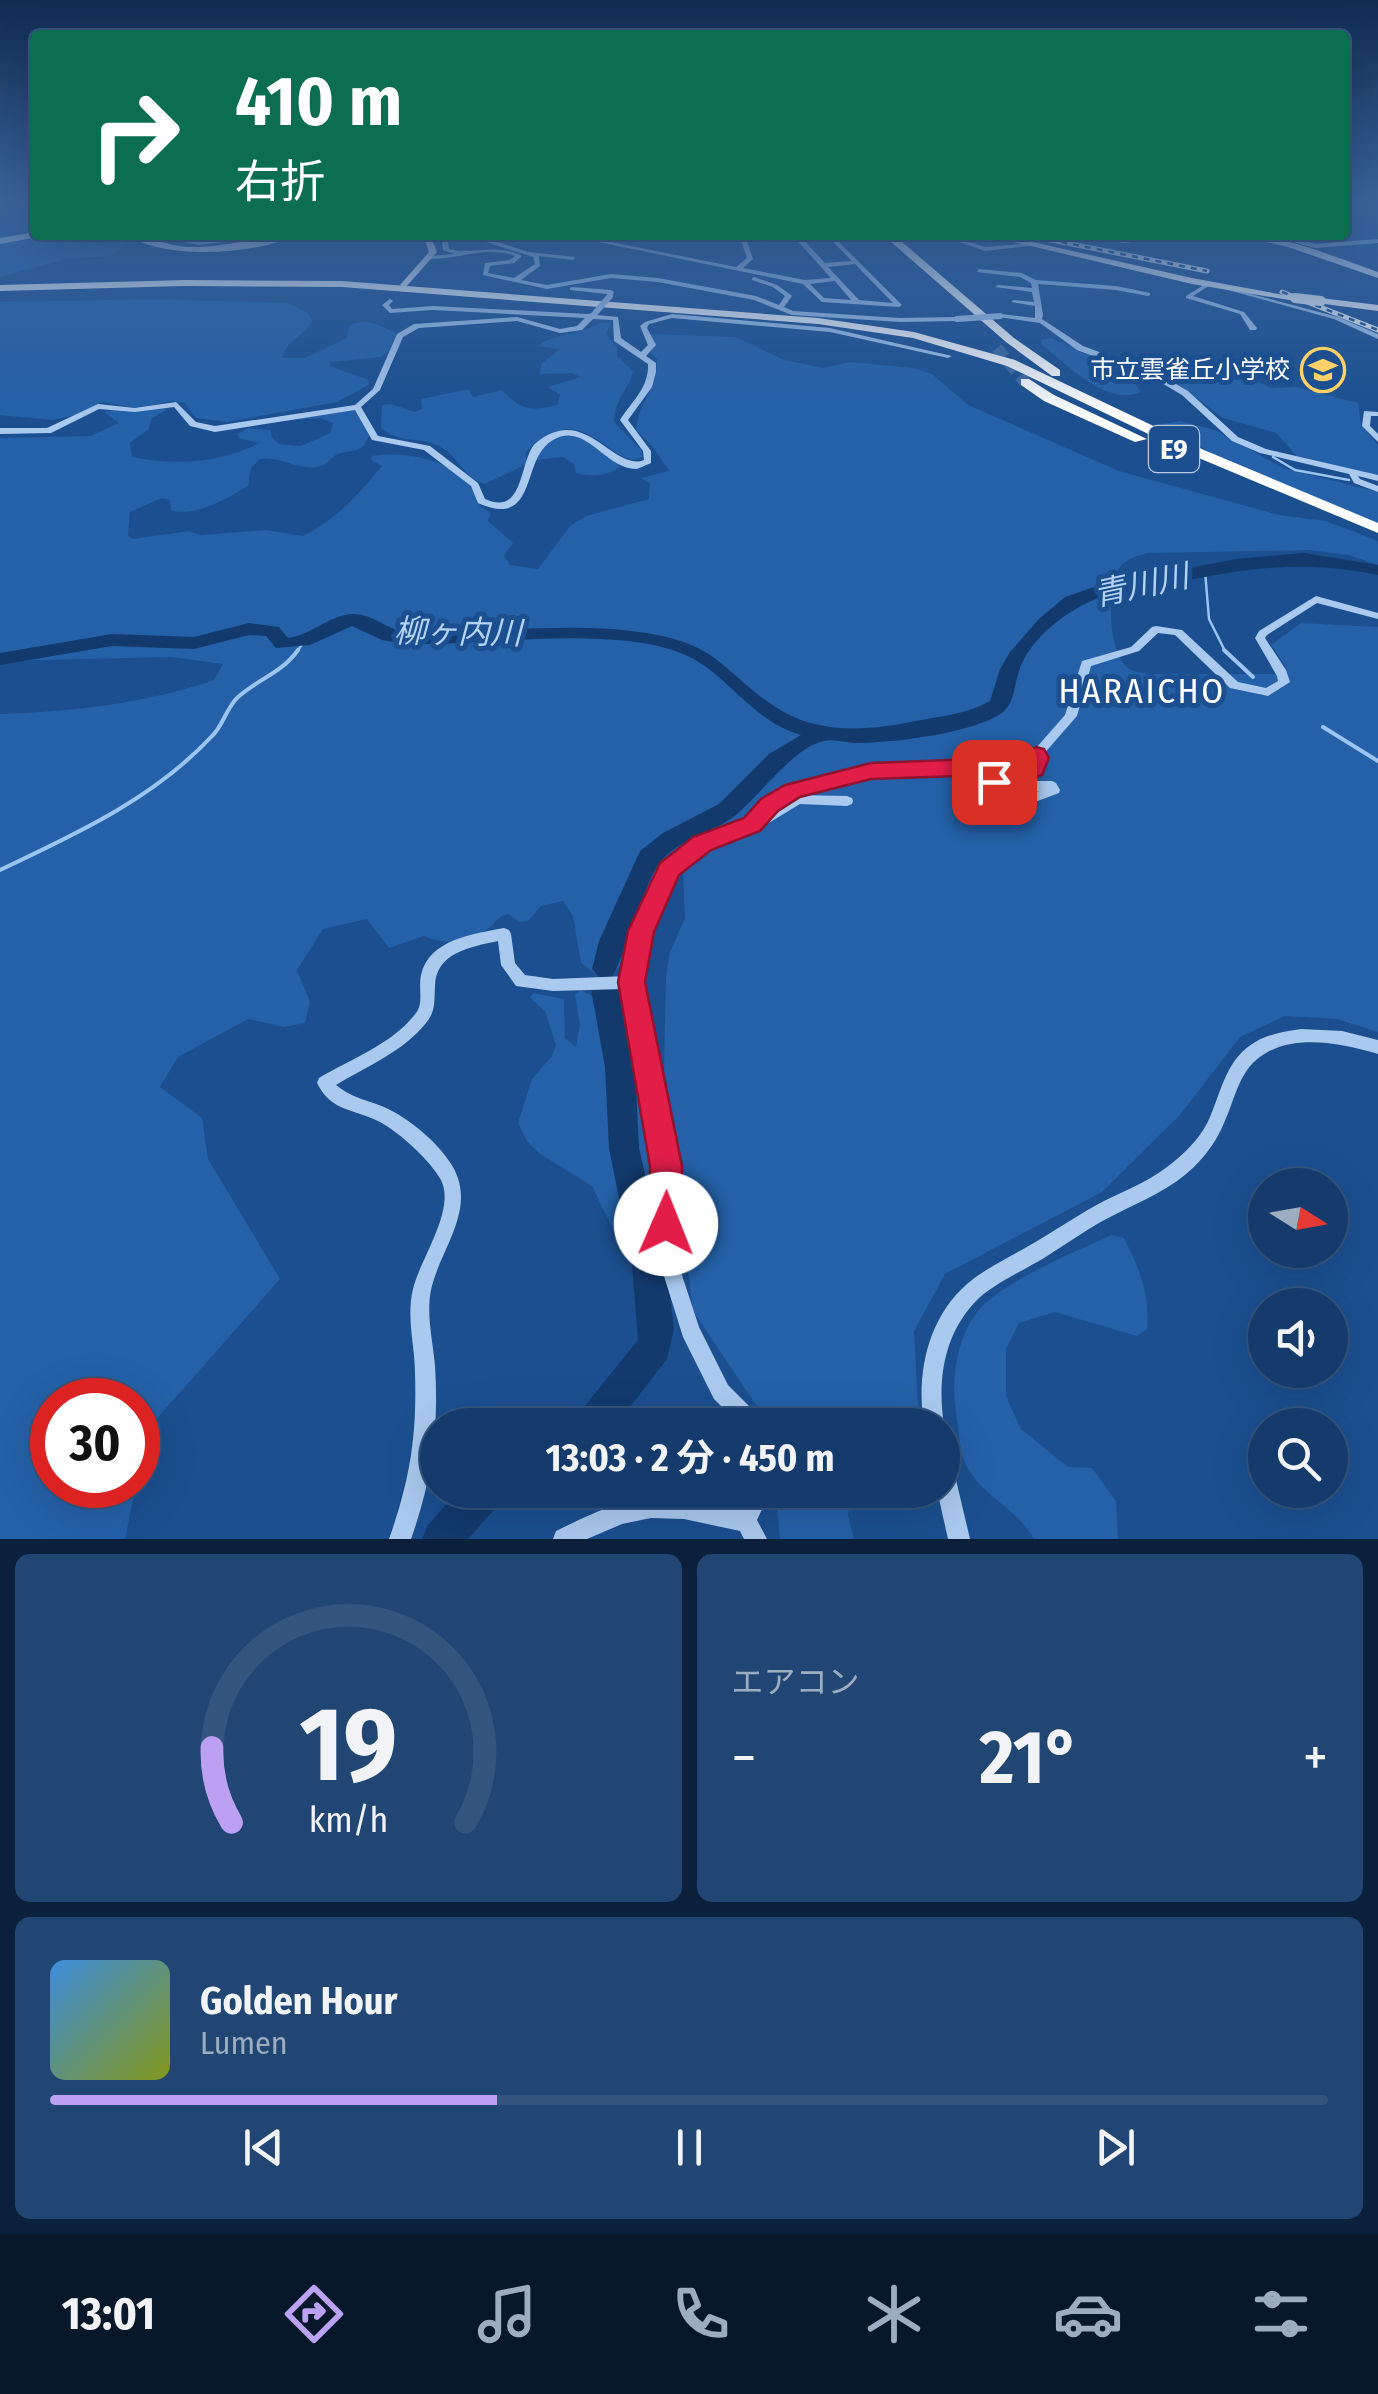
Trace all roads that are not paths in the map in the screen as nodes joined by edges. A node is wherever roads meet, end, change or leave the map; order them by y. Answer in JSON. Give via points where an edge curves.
{"nodes":[{"id":1,"x":1104,"y":274,"type":"dead end"},
{"id":2,"x":414,"y":275,"type":"edge"},
{"id":3,"x":495,"y":275,"type":"edge"},
{"id":4,"x":524,"y":275,"type":"edge"},
{"id":5,"x":739,"y":275,"type":"edge"},
{"id":6,"x":766,"y":275,"type":"edge"},
{"id":7,"x":834,"y":275,"type":"edge"},
{"id":8,"x":869,"y":275,"type":"edge"},
{"id":9,"x":935,"y":275,"type":"edge"},
{"id":10,"x":1001,"y":275,"type":"edge"},
{"id":11,"x":1066,"y":275,"type":"edge"},
{"id":12,"x":1170,"y":275,"type":"edge"},
{"id":13,"x":838,"y":279,"type":"junction"},
{"id":14,"x":516,"y":280,"type":"junction"},
{"id":15,"x":1032,"y":280,"type":"junction"},
{"id":16,"x":804,"y":282,"type":"junction"},
{"id":17,"x":124,"y":284,"type":"junction"},
{"id":18,"x":406,"y":284,"type":"junction"},
{"id":19,"x":1068,"y":284,"type":"junction"},
{"id":20,"x":1212,"y":284,"type":"junction"},
{"id":21,"x":566,"y":285,"type":"junction"},
{"id":22,"x":998,"y":287,"type":"dead end"},
{"id":23,"x":1108,"y":287,"type":"junction"},
{"id":24,"x":0,"y":288,"type":"edge"},
{"id":25,"x":1148,"y":294,"type":"dead end"},
{"id":26,"x":609,"y":299,"type":"junction"},
{"id":27,"x":390,"y":300,"type":"junction"},
{"id":28,"x":1014,"y":302,"type":"dead end"},
{"id":29,"x":858,"y":303,"type":"junction"},
{"id":30,"x":1038,"y":304,"type":"junction"},
{"id":31,"x":780,"y":308,"type":"junction"},
{"id":32,"x":1378,"y":308,"type":"edge"},
{"id":33,"x":695,"y":310,"type":"junction"},
{"id":34,"x":976,"y":310,"type":"junction"},
{"id":35,"x":594,"y":314,"type":"junction"},
{"id":36,"x":1038,"y":320,"type":"junction"},
{"id":37,"x":1252,"y":328,"type":"dead end"},
{"id":38,"x":1378,"y":337,"type":"edge"},
{"id":39,"x":997,"y":348,"type":"tunnel mouth"},
{"id":40,"x":952,"y":351,"type":"junction"},
{"id":41,"x":642,"y":356,"type":"junction"},
{"id":42,"x":1027,"y":376,"type":"junction"},
{"id":43,"x":357,"y":406,"type":"junction"},
{"id":44,"x":1378,"y":414,"type":"edge"},
{"id":45,"x":0,"y":431,"type":"edge"},
{"id":46,"x":1166,"y":438,"type":"junction"},
{"id":47,"x":1378,"y":440,"type":"edge"},
{"id":48,"x":1351,"y":473,"type":"junction"},
{"id":49,"x":1378,"y":478,"type":"edge"},
{"id":50,"x":1378,"y":489,"type":"edge"},
{"id":51,"x":1378,"y":528,"type":"edge"},
{"id":52,"x":1378,"y":536,"type":"edge"},
{"id":53,"x":1378,"y":616,"type":"edge"},
{"id":54,"x":1036,"y":755,"type":"junction"},
{"id":55,"x":848,"y":801,"type":"dead end"},
{"id":56,"x":982,"y":806,"type":"dead end"},
{"id":57,"x":754,"y":822,"type":"junction"},
{"id":58,"x":632,"y":982,"type":"junction"},
{"id":59,"x":1378,"y":1047,"type":"edge"},
{"id":60,"x":737,"y":1408,"type":"edge"},
{"id":61,"x":934,"y":1408,"type":"edge"},
{"id":62,"x":952,"y":1508,"type":"edge"},
{"id":63,"x":751,"y":1530,"type":"edge"},
{"id":64,"x":400,"y":1539,"type":"edge"},
{"id":65,"x":564,"y":1539,"type":"edge"},
{"id":66,"x":959,"y":1539,"type":"edge"}],
"edges":[{"from":1,"to":23,"type":"street"},
{"from":2,"to":18,"type":"main road"},
{"from":3,"to":14,"type":"street"},
{"from":4,"to":14,"type":"street"},
{"from":5,"to":31,"type":"street","via":[[790,296]]},
{"from":6,"to":16,"type":"street"},
{"from":7,"to":13,"type":"street"},
{"from":8,"to":29,"type":"street","via":[[899,306]]},
{"from":9,"to":34,"type":"highway"},
{"from":10,"to":15,"type":"street"},
{"from":11,"to":19,"type":"street"},
{"from":12,"to":20,"type":"highway"},
{"from":13,"to":16,"type":"street"},
{"from":13,"to":29,"type":"street"},
{"from":14,"to":21,"type":"street"},
{"from":15,"to":19,"type":"street"},
{"from":15,"to":22,"type":"street"},
{"from":15,"to":30,"type":"street"},
{"from":16,"to":29,"type":"street","via":[[820,299]]},
{"from":17,"to":24,"type":"highway","number":"E9"},
{"from":17,"to":26,"type":"highway","number":"E9","via":[[358,285]]},
{"from":17,"to":27,"type":"highway"},
{"from":18,"to":24,"type":"highway","via":[[267,276]]},
{"from":18,"to":26,"type":"highway"},
{"from":18,"to":27,"type":"main road"},
{"from":19,"to":23,"type":"street"},
{"from":20,"to":32,"type":"highway","bridge":true},
{"from":20,"to":37,"type":"street","via":[[1188,297],[1242,313]]},
{"from":20,"to":38,"type":"street","via":[[1336,318]]},
{"from":21,"to":26,"type":"street","via":[[606,290]]},
{"from":21,"to":31,"type":"street","via":[[611,276],[658,280]]},
{"from":23,"to":25,"type":"street"},
{"from":26,"to":33,"type":"highway","number":"E9"},
{"from":26,"to":35,"type":"street","bridge":true},
{"from":27,"to":33,"type":"highway"},
{"from":27,"to":35,"type":"street","via":[[390,311]]},
{"from":28,"to":30,"type":"street"},
{"from":30,"to":36,"type":"street"},
{"from":31,"to":36,"type":"street","bridge":true,"via":[[883,320]]},
{"from":33,"to":40,"type":"highway","number":"E9","via":[[844,324]]},
{"from":34,"to":39,"type":"highway"},
{"from":34,"to":46,"type":"highway","via":[[1054,372]]},
{"from":35,"to":41,"type":"street","via":[[616,318],[617,339]]},
{"from":35,"to":43,"type":"street","via":[[578,328],[560,331],[517,319],[417,326],[400,336],[376,390]]},
{"from":36,"to":48,"type":"street","via":[[1080,348],[1186,393],[1235,439]]},
{"from":40,"to":41,"type":"street","via":[[830,330],[672,316],[643,328],[652,345]]},
{"from":40,"to":42,"type":"highway","number":"E9"},
{"from":41,"to":43,"type":"street","via":[[653,373],[646,394],[624,420],[647,451],[645,465],[624,465],[591,437],[556,434],[538,445],[520,495],[496,506],[484,505],[475,485],[427,448],[375,438]]},
{"from":42,"to":46,"type":"highway","number":"E9"},
{"from":42,"to":52,"type":"highway","via":[[1049,398]]},
{"from":43,"to":45,"type":"street","via":[[215,429],[194,424],[176,404],[102,406],[48,431]]},
{"from":44,"to":47,"type":"street","via":[[1367,413],[1366,426]]},
{"from":46,"to":51,"type":"highway","number":"E9"},
{"from":48,"to":49,"type":"street"},
{"from":48,"to":50,"type":"street"},
{"from":53,"to":54,"type":"street","via":[[1316,599],[1263,633],[1284,682],[1268,692],[1234,685],[1178,632],[1156,628],[1135,649],[1089,661],[1072,716]]},
{"from":54,"to":56,"type":"street","via":[[1034,770],[994,782],[1052,786],[1053,792]]},
{"from":54,"to":57,"type":"street","via":[[1002,766],[862,773],[793,790]]},
{"from":55,"to":57,"type":"street","via":[[798,799]]},
{"from":57,"to":58,"type":"street","via":[[702,844],[669,870],[642,931]]},
{"from":58,"to":60,"type":"street","via":[[666,1166],[671,1274],[690,1330],[721,1392]]},
{"from":58,"to":64,"type":"street","via":[[521,980],[508,965],[504,934],[446,950],[430,969],[428,1006],[416,1024],[325,1083],[331,1094],[387,1117],[412,1136],[451,1183],[450,1214],[422,1291],[424,1468]]},
{"from":59,"to":61,"type":"street","via":[[1313,1036],[1258,1050],[1236,1072],[1208,1138],[1186,1162],[958,1305],[933,1362]]},
{"from":62,"to":66,"type":"street"},
{"from":63,"to":65,"type":"street","via":[[680,1508],[642,1506]]}]}
